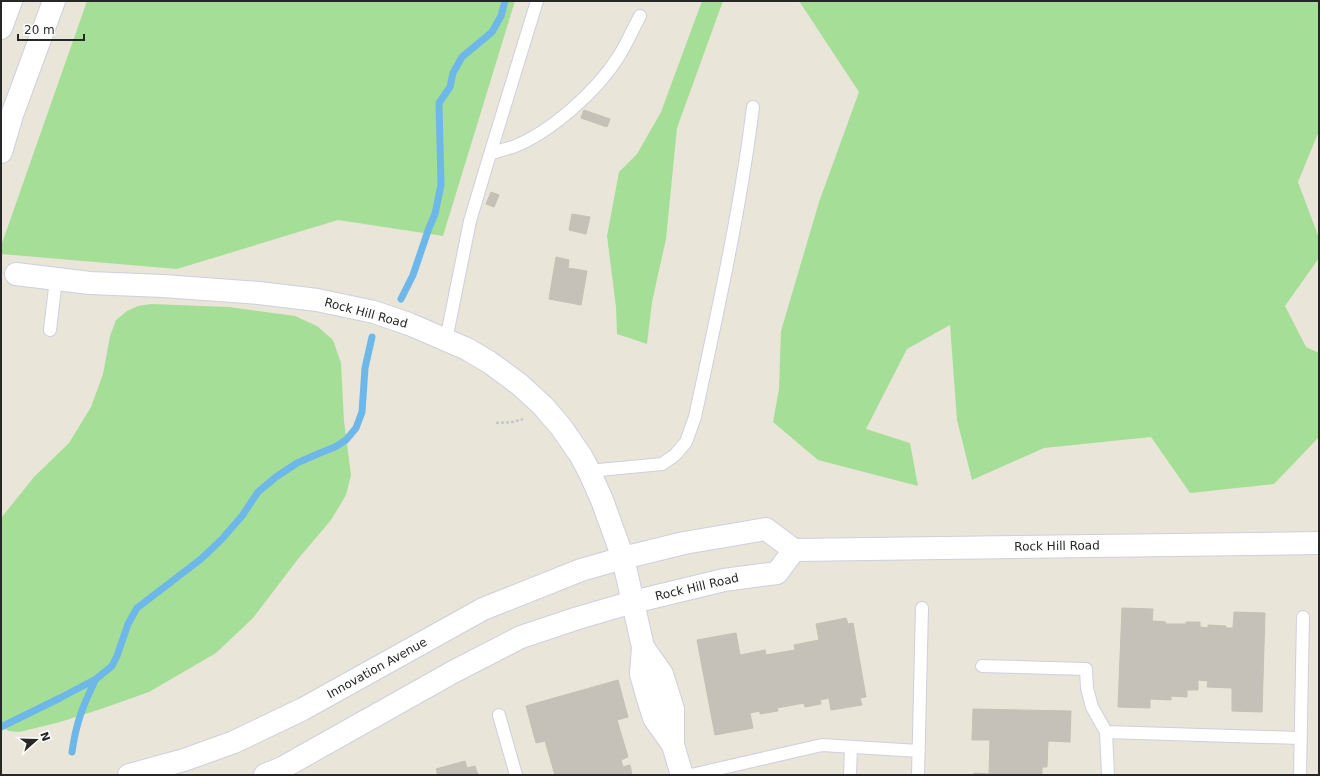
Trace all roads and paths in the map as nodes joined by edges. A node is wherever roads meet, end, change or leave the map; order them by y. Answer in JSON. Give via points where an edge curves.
{"nodes":[{"id":1,"x":11,"y":1,"type":"edge"},
{"id":2,"x":54,"y":1,"type":"edge"},
{"id":3,"x":537,"y":1,"type":"edge"},
{"id":4,"x":640,"y":16,"type":"dead end"},
{"id":5,"x":1,"y":28,"type":"edge"},
{"id":6,"x":753,"y":107,"type":"dead end"},
{"id":7,"x":1,"y":152,"type":"edge"},
{"id":8,"x":490,"y":154,"type":"junction"},
{"id":9,"x":16,"y":274,"type":"dead end"},
{"id":10,"x":56,"y":279,"type":"junction"},
{"id":11,"x":50,"y":330,"type":"dead end"},
{"id":12,"x":446,"y":340,"type":"junction"},
{"id":13,"x":589,"y":471,"type":"junction"},
{"id":14,"x":1319,"y":543,"type":"edge"},
{"id":15,"x":794,"y":550,"type":"junction"},
{"id":16,"x":623,"y":558,"type":"junction"},
{"id":17,"x":633,"y":602,"type":"junction"},
{"id":18,"x":922,"y":608,"type":"dead end"},
{"id":19,"x":1303,"y":617,"type":"dead end"},
{"id":20,"x":982,"y":666,"type":"dead end"},
{"id":21,"x":499,"y":715,"type":"dead end"},
{"id":22,"x":1106,"y":732,"type":"junction"},
{"id":23,"x":1300,"y":738,"type":"junction"},
{"id":24,"x":851,"y":747,"type":"junction"},
{"id":25,"x":919,"y":750,"type":"junction"},
{"id":26,"x":129,"y":775,"type":"edge"},
{"id":27,"x":265,"y":775,"type":"edge"},
{"id":28,"x":516,"y":775,"type":"edge"},
{"id":29,"x":682,"y":775,"type":"edge"},
{"id":30,"x":691,"y":775,"type":"edge"},
{"id":31,"x":850,"y":775,"type":"edge"},
{"id":32,"x":918,"y":775,"type":"edge"},
{"id":33,"x":1108,"y":775,"type":"edge"},
{"id":34,"x":1300,"y":775,"type":"edge"}],
"edges":[{"from":1,"to":5,"type":"street"},
{"from":2,"to":7,"type":"street"},
{"from":3,"to":8,"type":"lane"},
{"from":4,"to":8,"type":"lane","via":[[618,57],[590,93],[556,122],[532,137]]},
{"from":6,"to":13,"type":"lane","via":[[746,165],[731,247],[695,417],[686,442],[675,455],[662,464]]},
{"from":8,"to":12,"type":"lane","via":[[470,221]]},
{"from":9,"to":10,"type":"street","name":"Rock Hill Road"},
{"from":10,"to":11,"type":"lane"},
{"from":10,"to":12,"type":"street","name":"Rock Hill Road","via":[[258,293],[316,300],[374,312]]},
{"from":12,"to":13,"type":"street","name":"Rock Hill Road","via":[[489,362],[519,384],[561,427]]},
{"from":13,"to":16,"type":"street","name":"Rock Hill Road"},
{"from":14,"to":15,"type":"street","name":"Rock Hill Road"},
{"from":15,"to":16,"type":"street","via":[[766,529],[684,543]]},
{"from":15,"to":17,"type":"street","name":"Rock Hill Road","via":[[777,573],[724,580]]},
{"from":16,"to":17,"type":"street","name":"Rock Hill Road"},
{"from":16,"to":26,"type":"street","name":"Innovation Avenue","via":[[580,570],[483,609],[303,708],[234,742],[184,760]]},
{"from":17,"to":27,"type":"street","via":[[521,638],[440,679],[282,768]]},
{"from":17,"to":29,"type":"street","via":[[643,647],[662,674],[673,709],[673,745]]},
{"from":18,"to":25,"type":"lane"},
{"from":19,"to":23,"type":"lane"},
{"from":20,"to":22,"type":"lane","via":[[1086,669],[1086,688],[1092,707]]},
{"from":21,"to":28,"type":"lane"},
{"from":22,"to":23,"type":"lane"},
{"from":22,"to":33,"type":"lane"},
{"from":23,"to":34,"type":"lane"},
{"from":24,"to":25,"type":"lane"},
{"from":24,"to":30,"type":"lane","via":[[822,745]]},
{"from":24,"to":31,"type":"lane"},
{"from":25,"to":32,"type":"lane"}]}
